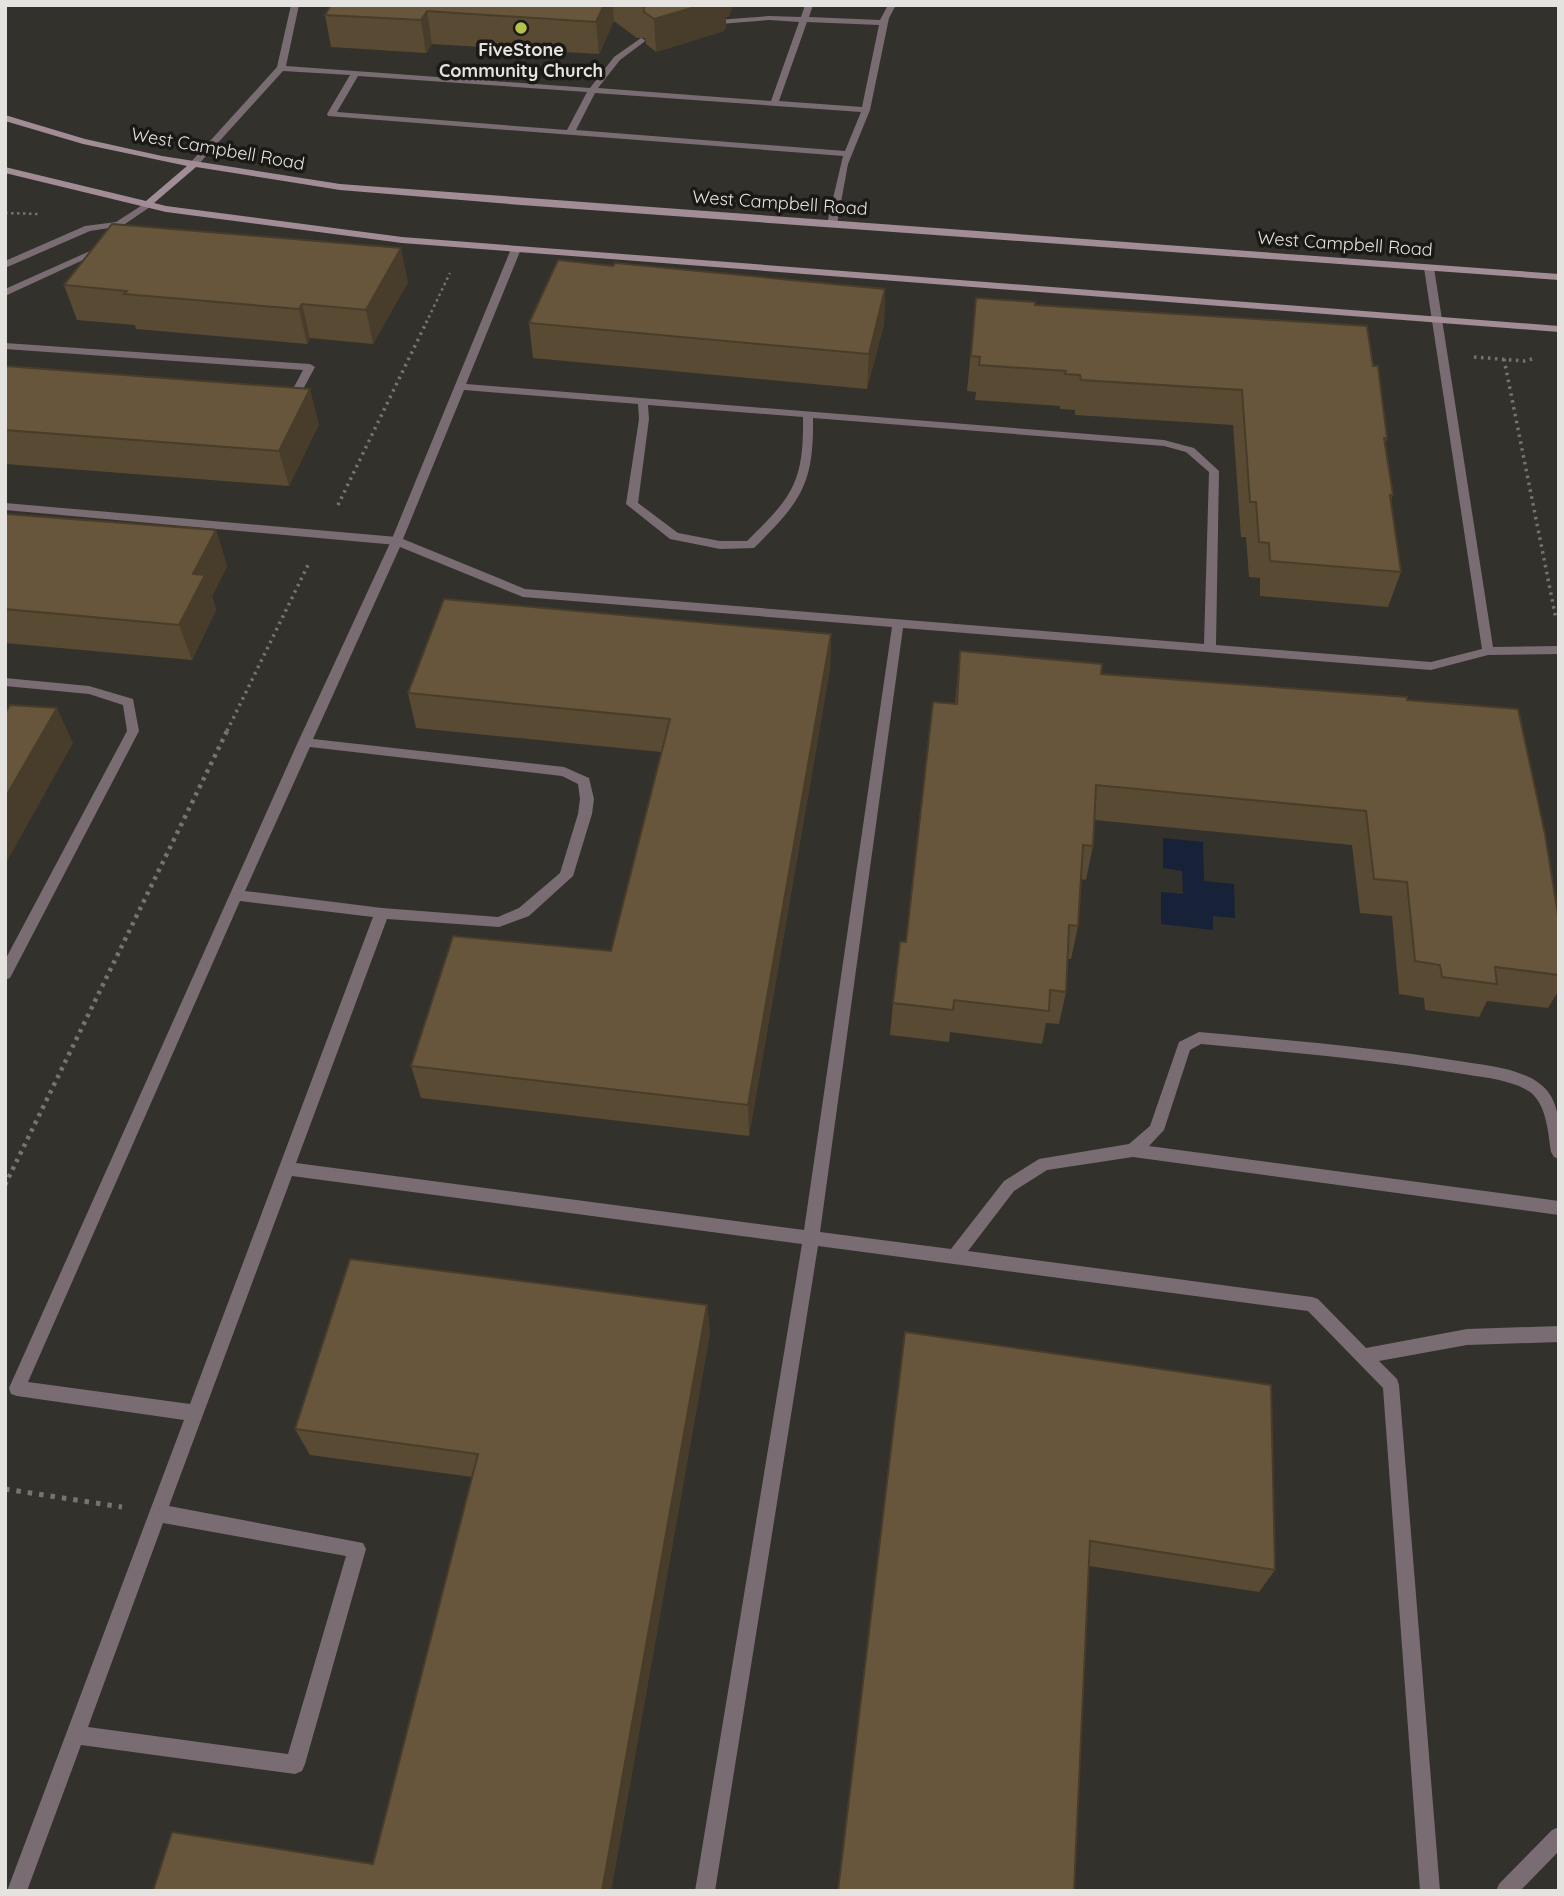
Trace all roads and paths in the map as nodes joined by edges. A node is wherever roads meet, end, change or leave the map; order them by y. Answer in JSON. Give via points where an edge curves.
{"nodes":[{"id":1,"x":295,"y":5,"type":"edge"},
{"id":2,"x":810,"y":5,"type":"edge"},
{"id":3,"x":891,"y":5,"type":"edge"},
{"id":4,"x":806,"y":18,"type":"junction"},
{"id":5,"x":884,"y":23,"type":"junction"},
{"id":6,"x":695,"y":26,"type":"edge"},
{"id":7,"x":641,"y":40,"type":"dead end"},
{"id":8,"x":281,"y":68,"type":"junction"},
{"id":9,"x":355,"y":74,"type":"junction"},
{"id":10,"x":590,"y":90,"type":"junction"},
{"id":11,"x":774,"y":104,"type":"junction"},
{"id":12,"x":866,"y":110,"type":"junction"},
{"id":13,"x":5,"y":118,"type":"edge"},
{"id":14,"x":570,"y":133,"type":"junction"},
{"id":15,"x":848,"y":154,"type":"junction"},
{"id":16,"x":194,"y":164,"type":"junction"},
{"id":17,"x":5,"y":170,"type":"edge"},
{"id":18,"x":147,"y":205,"type":"junction"},
{"id":19,"x":832,"y":224,"type":"junction"},
{"id":20,"x":116,"y":234,"type":"junction"},
{"id":21,"x":516,"y":249,"type":"junction"},
{"id":22,"x":59,"y":255,"type":"junction"},
{"id":23,"x":5,"y":265,"type":"edge"},
{"id":24,"x":454,"y":265,"type":"dead end"},
{"id":25,"x":1429,"y":268,"type":"junction"},
{"id":26,"x":1559,"y":277,"type":"edge"},
{"id":27,"x":5,"y":293,"type":"edge"},
{"id":28,"x":1438,"y":320,"type":"junction"},
{"id":29,"x":1559,"y":329,"type":"edge"},
{"id":30,"x":5,"y":346,"type":"edge"},
{"id":31,"x":1504,"y":359,"type":"dead end"},
{"id":32,"x":460,"y":387,"type":"junction"},
{"id":33,"x":643,"y":402,"type":"junction"},
{"id":34,"x":275,"y":407,"type":"edge"},
{"id":35,"x":808,"y":415,"type":"junction"},
{"id":36,"x":5,"y":506,"type":"edge"},
{"id":37,"x":333,"y":515,"type":"dead end"},
{"id":38,"x":397,"y":541,"type":"junction"},
{"id":39,"x":311,"y":558,"type":"dead end"},
{"id":40,"x":898,"y":623,"type":"junction"},
{"id":41,"x":1559,"y":629,"type":"edge"},
{"id":42,"x":1210,"y":648,"type":"junction"},
{"id":43,"x":1488,"y":650,"type":"junction"},
{"id":44,"x":1559,"y":650,"type":"edge"},
{"id":45,"x":5,"y":682,"type":"edge"},
{"id":46,"x":304,"y":743,"type":"junction"},
{"id":47,"x":236,"y":895,"type":"junction"},
{"id":48,"x":382,"y":913,"type":"junction"},
{"id":49,"x":5,"y":974,"type":"edge"},
{"id":50,"x":1133,"y":1150,"type":"junction"},
{"id":51,"x":1559,"y":1152,"type":"edge"},
{"id":52,"x":288,"y":1169,"type":"junction"},
{"id":53,"x":5,"y":1185,"type":"edge"},
{"id":54,"x":1559,"y":1208,"type":"edge"},
{"id":55,"x":811,"y":1238,"type":"junction"},
{"id":56,"x":954,"y":1257,"type":"junction"},
{"id":57,"x":1559,"y":1334,"type":"edge"},
{"id":58,"x":1362,"y":1356,"type":"junction"},
{"id":59,"x":195,"y":1413,"type":"junction"},
{"id":60,"x":5,"y":1489,"type":"edge"},
{"id":61,"x":158,"y":1513,"type":"junction"},
{"id":62,"x":75,"y":1735,"type":"junction"},
{"id":63,"x":1559,"y":1837,"type":"edge"},
{"id":64,"x":17,"y":1891,"type":"edge"},
{"id":65,"x":705,"y":1891,"type":"edge"},
{"id":66,"x":1430,"y":1891,"type":"edge"},
{"id":67,"x":1506,"y":1891,"type":"edge"}],
"edges":[{"from":1,"to":8,"type":"street"},
{"from":2,"to":4,"type":"street"},
{"from":3,"to":5,"type":"street"},
{"from":4,"to":5,"type":"street"},
{"from":4,"to":6,"type":"street","via":[[719,20]]},
{"from":4,"to":11,"type":"street"},
{"from":5,"to":12,"type":"street"},
{"from":7,"to":10,"type":"street","via":[[618,55]]},
{"from":8,"to":9,"type":"street"},
{"from":8,"to":16,"type":"street"},
{"from":9,"to":10,"type":"street"},
{"from":9,"to":14,"type":"street","via":[[331,114]]},
{"from":10,"to":11,"type":"street"},
{"from":10,"to":14,"type":"street"},
{"from":11,"to":12,"type":"street"},
{"from":12,"to":15,"type":"street"},
{"from":13,"to":16,"type":"main road","name":"West Campbell Road","via":[[83,141]]},
{"from":14,"to":15,"type":"street"},
{"from":15,"to":19,"type":"street"},
{"from":16,"to":18,"type":"main road"},
{"from":16,"to":19,"type":"main road","name":"West Campbell Road","via":[[341,187]]},
{"from":17,"to":18,"type":"main road"},
{"from":18,"to":20,"type":"street"},
{"from":18,"to":21,"type":"main road","via":[[402,240]]},
{"from":19,"to":25,"type":"main road","name":"West Campbell Road"},
{"from":20,"to":22,"type":"street"},
{"from":20,"to":22,"type":"street","via":[[88,228]]},
{"from":21,"to":28,"type":"main road"},
{"from":21,"to":32,"type":"street"},
{"from":22,"to":23,"type":"street"},
{"from":22,"to":27,"type":"street"},
{"from":24,"to":37,"type":"path"},
{"from":25,"to":26,"type":"main road","name":"West Campbell Road"},
{"from":25,"to":28,"type":"street"},
{"from":28,"to":29,"type":"main road"},
{"from":28,"to":43,"type":"street"},
{"from":30,"to":34,"type":"street","via":[[310,368],[288,408]]},
{"from":31,"to":41,"type":"path"},
{"from":32,"to":33,"type":"street"},
{"from":32,"to":38,"type":"street"},
{"from":33,"to":35,"type":"street"},
{"from":33,"to":35,"type":"street","via":[[632,504],[674,536],[720,545],[750,545],[800,485]]},
{"from":35,"to":42,"type":"street","via":[[1164,443],[1190,450],[1214,471]]},
{"from":36,"to":38,"type":"street"},
{"from":38,"to":40,"type":"street","via":[[523,593]]},
{"from":38,"to":46,"type":"street"},
{"from":39,"to":53,"type":"path"},
{"from":40,"to":42,"type":"street"},
{"from":40,"to":55,"type":"street"},
{"from":42,"to":43,"type":"street","via":[[1431,666]]},
{"from":43,"to":44,"type":"street"},
{"from":45,"to":49,"type":"street","via":[[89,690],[129,702],[133,731]]},
{"from":46,"to":47,"type":"street"},
{"from":46,"to":48,"type":"street","via":[[564,772],[584,781],[586,807],[566,876],[524,912],[499,922]]},
{"from":47,"to":48,"type":"street"},
{"from":47,"to":59,"type":"street","via":[[18,1388]]},
{"from":48,"to":52,"type":"street"},
{"from":50,"to":51,"type":"street","via":[[1156,1130],[1184,1046],[1199,1038],[1474,1068],[1534,1087],[1553,1114]]},
{"from":50,"to":54,"type":"street"},
{"from":50,"to":56,"type":"street","via":[[1044,1164],[1009,1186]]},
{"from":52,"to":55,"type":"street"},
{"from":52,"to":59,"type":"street"},
{"from":55,"to":56,"type":"street"},
{"from":55,"to":65,"type":"street"},
{"from":56,"to":58,"type":"street","via":[[1312,1304]]},
{"from":57,"to":58,"type":"street","via":[[1467,1337]]},
{"from":58,"to":66,"type":"street","via":[[1391,1385]]},
{"from":59,"to":61,"type":"street"},
{"from":60,"to":61,"type":"path"},
{"from":61,"to":62,"type":"street"},
{"from":61,"to":62,"type":"street","via":[[357,1549],[295,1764]]},
{"from":62,"to":64,"type":"street"},
{"from":63,"to":67,"type":"street"}]}
